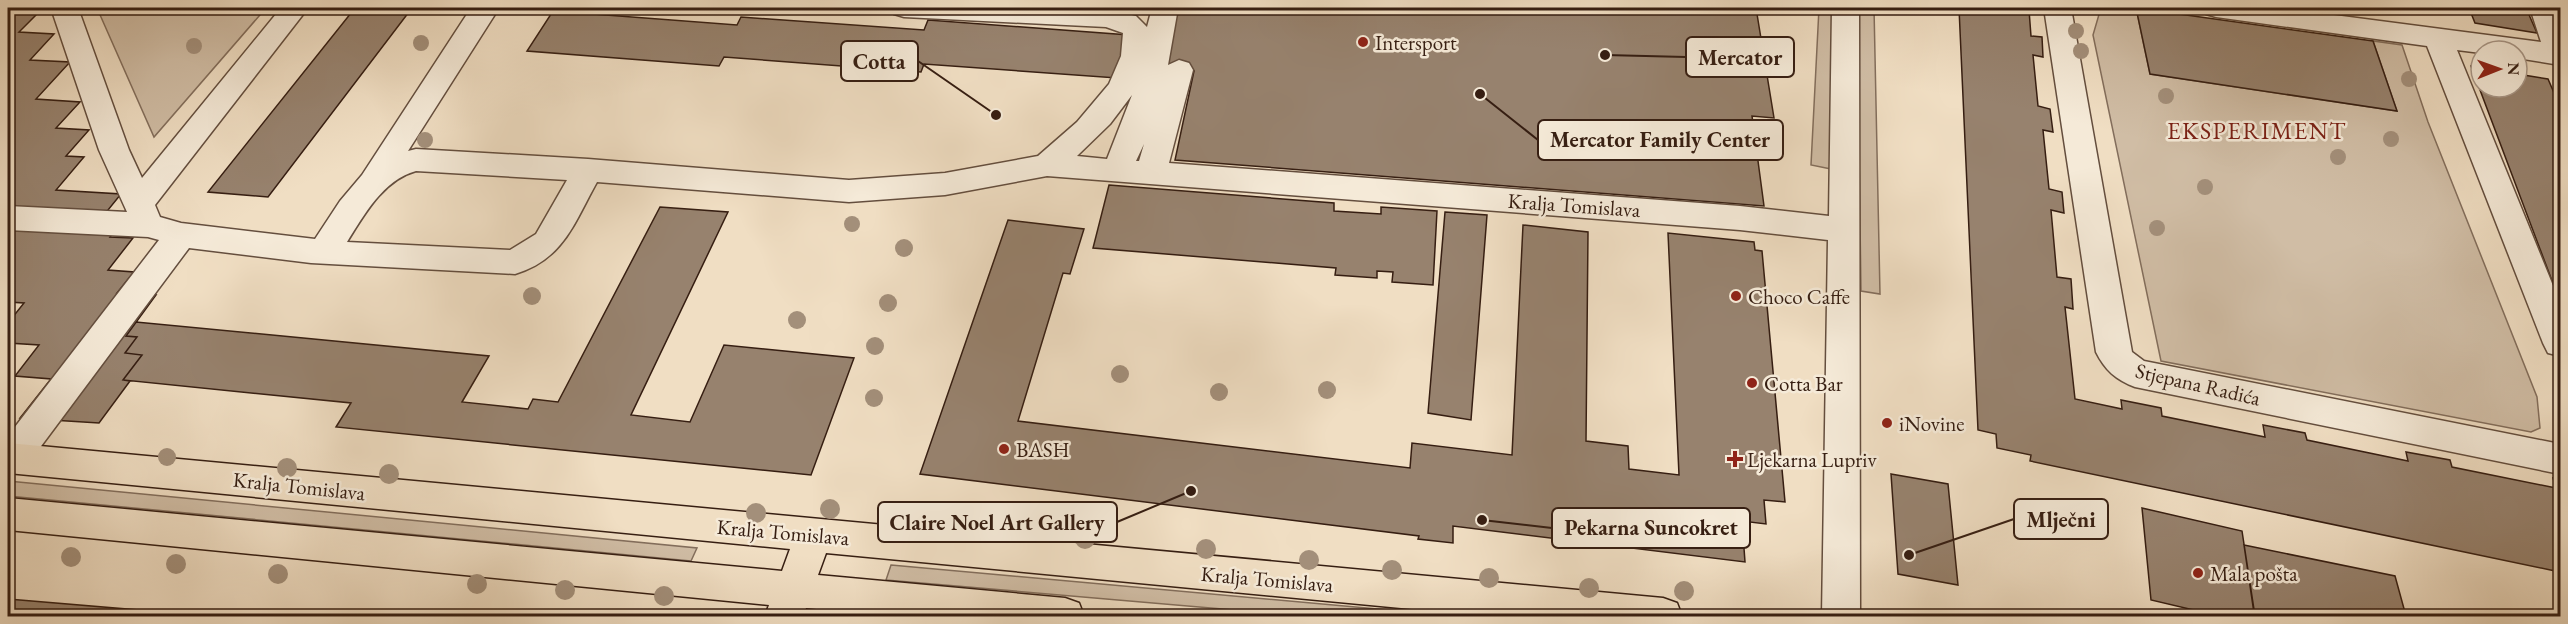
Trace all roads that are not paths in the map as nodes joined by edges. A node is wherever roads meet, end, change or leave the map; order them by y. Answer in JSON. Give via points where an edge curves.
{"nodes":[{"id":1,"x":64,"y":8,"type":"edge"},
{"id":2,"x":295,"y":8,"type":"edge"},
{"id":3,"x":485,"y":8,"type":"edge"},
{"id":4,"x":904,"y":8,"type":"edge"},
{"id":5,"x":1165,"y":8,"type":"edge"},
{"id":6,"x":1846,"y":8,"type":"edge"},
{"id":7,"x":2057,"y":8,"type":"edge"},
{"id":8,"x":2216,"y":8,"type":"edge"},
{"id":9,"x":2544,"y":8,"type":"edge"},
{"id":10,"x":2438,"y":38,"type":"junction"},
{"id":11,"x":2560,"y":55,"type":"edge"},
{"id":12,"x":1179,"y":70,"type":"dead end"},
{"id":13,"x":1079,"y":163,"type":"junction"},
{"id":14,"x":588,"y":170,"type":"junction"},
{"id":15,"x":1151,"y":173,"type":"junction"},
{"id":16,"x":371,"y":185,"type":"junction"},
{"id":17,"x":144,"y":214,"type":"junction"},
{"id":18,"x":8,"y":218,"type":"edge"},
{"id":19,"x":1844,"y":230,"type":"junction"},
{"id":20,"x":181,"y":235,"type":"junction"},
{"id":21,"x":324,"y":252,"type":"junction"},
{"id":22,"x":2560,"y":343,"type":"edge"},
{"id":23,"x":9,"y":453,"type":"edge"},
{"id":24,"x":2560,"y":459,"type":"edge"},
{"id":25,"x":8,"y":514,"type":"edge"},
{"id":26,"x":814,"y":535,"type":"junction"},
{"id":27,"x":789,"y":603,"type":"edge"},
{"id":28,"x":1065,"y":616,"type":"edge"},
{"id":29,"x":1663,"y":616,"type":"edge"},
{"id":30,"x":1841,"y":616,"type":"edge"}],
"edges":[{"from":1,"to":17,"type":"street","via":[[114,150]]},
{"from":2,"to":17,"type":"street"},
{"from":3,"to":16,"type":"street"},
{"from":4,"to":13,"type":"street","via":[[1106,18],[1133,26],[1138,46],[1125,81]]},
{"from":5,"to":13,"type":"street","via":[[1148,89],[1126,153]]},
{"from":6,"to":19,"type":"street"},
{"from":7,"to":24,"type":"street","name":"Stjepana Radića","via":[[2113,352],[2120,362],[2135,374]]},
{"from":8,"to":10,"type":"street"},
{"from":9,"to":11,"type":"street"},
{"from":10,"to":11,"type":"street"},
{"from":10,"to":22,"type":"street"},
{"from":12,"to":15,"type":"street"},
{"from":13,"to":14,"type":"street","name":"Kralja Tomislava","via":[[945,184],[849,191]]},
{"from":13,"to":15,"type":"street","name":"Kralja Tomislava"},
{"from":14,"to":16,"type":"street","name":"Kralja Tomislava","via":[[416,160],[405,161]]},
{"from":14,"to":21,"type":"street","via":[[547,243],[516,262]]},
{"from":15,"to":19,"type":"street","name":"Kralja Tomislava","via":[[1323,179],[1494,192]]},
{"from":16,"to":21,"type":"street","name":"Kralja Tomislava"},
{"from":17,"to":18,"type":"street"},
{"from":17,"to":20,"type":"street"},
{"from":19,"to":30,"type":"street"},
{"from":20,"to":21,"type":"street"},
{"from":20,"to":23,"type":"street"},
{"from":23,"to":26,"type":"main road","name":"Kralja Tomislava"},
{"from":25,"to":27,"type":"main road"},
{"from":26,"to":27,"type":"main road"},
{"from":26,"to":29,"type":"main road","name":"Kralja Tomislava"},
{"from":27,"to":28,"type":"main road"}]}
